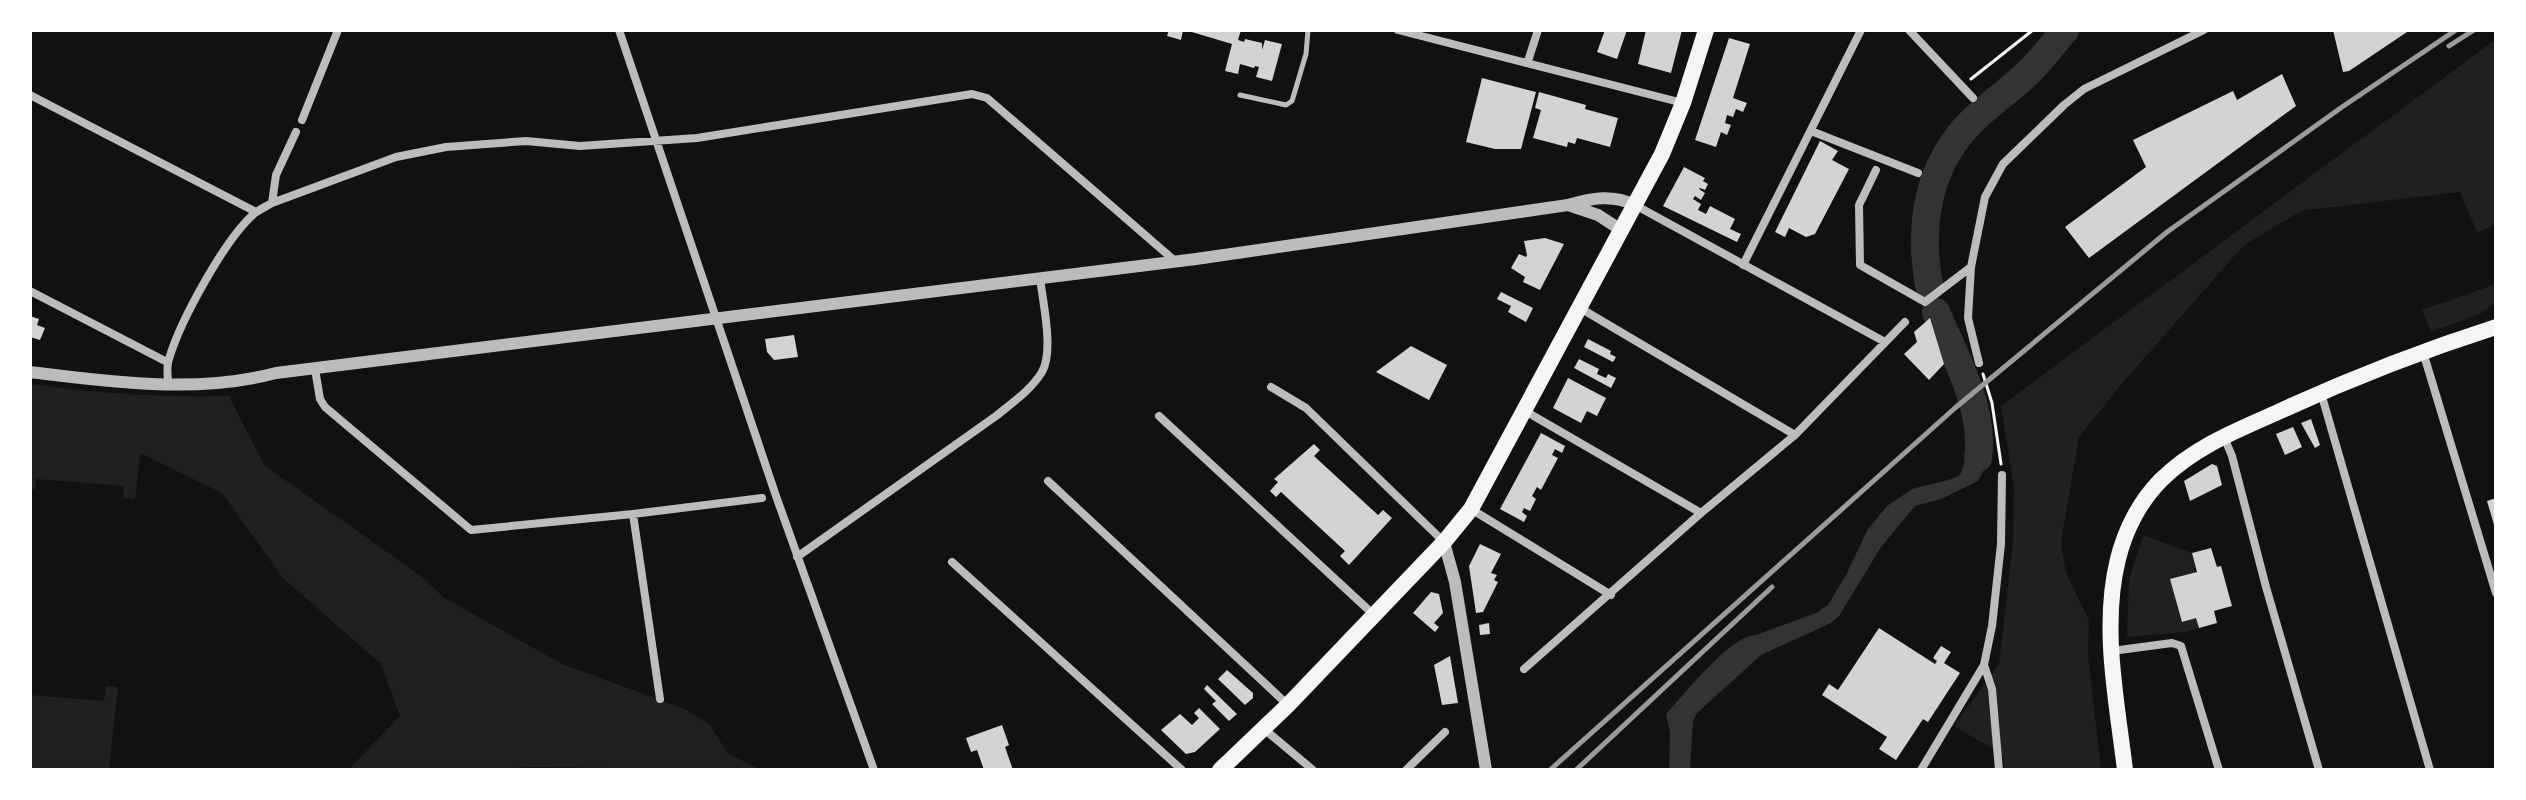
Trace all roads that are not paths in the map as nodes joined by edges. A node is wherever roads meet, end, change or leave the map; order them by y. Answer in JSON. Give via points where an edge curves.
{"nodes":[{"id":1,"x":338,"y":30,"type":"edge"},
{"id":2,"x":619,"y":30,"type":"edge"},
{"id":3,"x":1308,"y":30,"type":"edge"},
{"id":4,"x":1398,"y":30,"type":"edge"},
{"id":5,"x":1538,"y":30,"type":"edge"},
{"id":6,"x":1706,"y":30,"type":"edge"},
{"id":7,"x":1861,"y":30,"type":"edge"},
{"id":8,"x":1909,"y":30,"type":"edge"},
{"id":9,"x":2204,"y":30,"type":"edge"},
{"id":10,"x":1528,"y":61,"type":"junction"},
{"id":11,"x":30,"y":95,"type":"edge"},
{"id":12,"x":1240,"y":95,"type":"dead end"},
{"id":13,"x":1973,"y":98,"type":"dead end"},
{"id":14,"x":1683,"y":103,"type":"junction"},
{"id":15,"x":302,"y":120,"type":"dead end"},
{"id":16,"x":1811,"y":131,"type":"junction"},
{"id":17,"x":296,"y":132,"type":"dead end"},
{"id":18,"x":658,"y":141,"type":"junction"},
{"id":19,"x":1876,"y":170,"type":"dead end"},
{"id":20,"x":1918,"y":173,"type":"dead end"},
{"id":21,"x":272,"y":203,"type":"junction"},
{"id":22,"x":1568,"y":205,"type":"junction"},
{"id":23,"x":1635,"y":205,"type":"junction"},
{"id":24,"x":256,"y":212,"type":"junction"},
{"id":25,"x":1621,"y":230,"type":"junction"},
{"id":26,"x":1176,"y":262,"type":"junction"},
{"id":27,"x":1743,"y":265,"type":"junction"},
{"id":28,"x":1971,"y":267,"type":"junction"},
{"id":29,"x":1040,"y":278,"type":"junction"},
{"id":30,"x":30,"y":291,"type":"edge"},
{"id":31,"x":1580,"y":308,"type":"junction"},
{"id":32,"x":717,"y":318,"type":"junction"},
{"id":33,"x":1905,"y":322,"type":"dead end"},
{"id":34,"x":2496,"y":327,"type":"edge"},
{"id":35,"x":1885,"y":342,"type":"junction"},
{"id":36,"x":2423,"y":352,"type":"junction"},
{"id":37,"x":167,"y":362,"type":"junction"},
{"id":38,"x":1979,"y":363,"type":"road end"},
{"id":39,"x":315,"y":369,"type":"junction"},
{"id":40,"x":30,"y":372,"type":"edge"},
{"id":41,"x":168,"y":384,"type":"junction"},
{"id":42,"x":1271,"y":387,"type":"dead end"},
{"id":43,"x":2321,"y":392,"type":"junction"},
{"id":44,"x":1525,"y":411,"type":"junction"},
{"id":45,"x":1159,"y":416,"type":"dead end"},
{"id":46,"x":1795,"y":435,"type":"junction"},
{"id":47,"x":2224,"y":436,"type":"junction"},
{"id":48,"x":2002,"y":475,"type":"road end"},
{"id":49,"x":1048,"y":481,"type":"dead end"},
{"id":50,"x":762,"y":498,"type":"dead end"},
{"id":51,"x":1471,"y":509,"type":"junction"},
{"id":52,"x":1701,"y":513,"type":"junction"},
{"id":53,"x":633,"y":514,"type":"junction"},
{"id":54,"x":1444,"y":542,"type":"junction"},
{"id":55,"x":797,"y":557,"type":"junction"},
{"id":56,"x":952,"y":562,"type":"dead end"},
{"id":57,"x":2496,"y":593,"type":"edge"},
{"id":58,"x":1611,"y":595,"type":"junction"},
{"id":59,"x":1374,"y":615,"type":"junction"},
{"id":60,"x":2111,"y":651,"type":"junction"},
{"id":61,"x":1984,"y":665,"type":"junction"},
{"id":62,"x":1524,"y":669,"type":"dead end"},
{"id":63,"x":660,"y":699,"type":"dead end"},
{"id":64,"x":1288,"y":705,"type":"junction"},
{"id":65,"x":1264,"y":729,"type":"junction"},
{"id":66,"x":1445,"y":732,"type":"dead end"},
{"id":67,"x":874,"y":770,"type":"edge"},
{"id":68,"x":1182,"y":770,"type":"edge"},
{"id":69,"x":1220,"y":770,"type":"edge"},
{"id":70,"x":1313,"y":770,"type":"edge"},
{"id":71,"x":1406,"y":770,"type":"edge"},
{"id":72,"x":1486,"y":770,"type":"edge"},
{"id":73,"x":1921,"y":770,"type":"edge"},
{"id":74,"x":1999,"y":770,"type":"edge"},
{"id":75,"x":2125,"y":770,"type":"edge"},
{"id":76,"x":2219,"y":770,"type":"edge"},
{"id":77,"x":2319,"y":770,"type":"edge"},
{"id":78,"x":2430,"y":770,"type":"edge"}],
"edges":[{"from":1,"to":15,"type":"street"},
{"from":2,"to":18,"type":"street"},
{"from":3,"to":12,"type":"lane","via":[[1292,101],[1286,105]]},
{"from":4,"to":10,"type":"street"},
{"from":5,"to":10,"type":"street"},
{"from":6,"to":14,"type":"main road"},
{"from":7,"to":16,"type":"street"},
{"from":8,"to":13,"type":"street"},
{"from":9,"to":28,"type":"street","via":[[2084,89],[2015,152],[1985,197]]},
{"from":10,"to":14,"type":"street"},
{"from":11,"to":24,"type":"street"},
{"from":14,"to":23,"type":"main road"},
{"from":16,"to":20,"type":"street"},
{"from":16,"to":27,"type":"street"},
{"from":17,"to":21,"type":"street","via":[[276,175]]},
{"from":18,"to":21,"type":"street","via":[[446,147],[396,157]]},
{"from":18,"to":26,"type":"street","via":[[972,94],[987,98]]},
{"from":18,"to":32,"type":"street"},
{"from":19,"to":28,"type":"street","via":[[1859,205],[1860,265],[1925,302]]},
{"from":21,"to":24,"type":"street"},
{"from":22,"to":23,"type":"street","via":[[1614,197]]},
{"from":22,"to":25,"type":"street"},
{"from":22,"to":26,"type":"street"},
{"from":23,"to":25,"type":"main road"},
{"from":23,"to":27,"type":"street"},
{"from":24,"to":37,"type":"street","via":[[206,282]]},
{"from":25,"to":31,"type":"main road"},
{"from":26,"to":29,"type":"street"},
{"from":27,"to":35,"type":"street"},
{"from":28,"to":38,"type":"street","via":[[1968,318]]},
{"from":29,"to":32,"type":"street"},
{"from":29,"to":55,"type":"street","via":[[1048,356],[1027,390]]},
{"from":30,"to":37,"type":"street"},
{"from":31,"to":44,"type":"main road"},
{"from":31,"to":46,"type":"street"},
{"from":32,"to":39,"type":"street"},
{"from":32,"to":55,"type":"street"},
{"from":33,"to":35,"type":"street"},
{"from":34,"to":36,"type":"main road"},
{"from":35,"to":46,"type":"street"},
{"from":36,"to":43,"type":"main road"},
{"from":36,"to":57,"type":"street"},
{"from":37,"to":41,"type":"street"},
{"from":39,"to":41,"type":"street"},
{"from":39,"to":53,"type":"street","via":[[325,407],[471,530]]},
{"from":40,"to":41,"type":"street"},
{"from":42,"to":54,"type":"street","via":[[1306,408]]},
{"from":43,"to":47,"type":"main road"},
{"from":43,"to":78,"type":"street"},
{"from":44,"to":51,"type":"main road"},
{"from":44,"to":52,"type":"street"},
{"from":45,"to":59,"type":"street"},
{"from":46,"to":52,"type":"street"},
{"from":47,"to":60,"type":"main road","via":[[2161,480],[2129,528],[2114,576]]},
{"from":47,"to":77,"type":"street"},
{"from":48,"to":61,"type":"street","via":[[2001,544]]},
{"from":49,"to":64,"type":"street"},
{"from":50,"to":53,"type":"street"},
{"from":51,"to":54,"type":"main road"},
{"from":51,"to":58,"type":"street"},
{"from":52,"to":58,"type":"street"},
{"from":53,"to":63,"type":"street"},
{"from":54,"to":59,"type":"main road"},
{"from":54,"to":72,"type":"street"},
{"from":55,"to":67,"type":"street"},
{"from":56,"to":68,"type":"street"},
{"from":58,"to":62,"type":"street"},
{"from":59,"to":64,"type":"main road"},
{"from":60,"to":75,"type":"main road"},
{"from":60,"to":76,"type":"street","via":[[2181,646]]},
{"from":61,"to":73,"type":"street"},
{"from":61,"to":74,"type":"street","via":[[1992,689]]},
{"from":64,"to":65,"type":"main road"},
{"from":65,"to":69,"type":"main road"},
{"from":65,"to":70,"type":"street"},
{"from":66,"to":71,"type":"street"}]}
